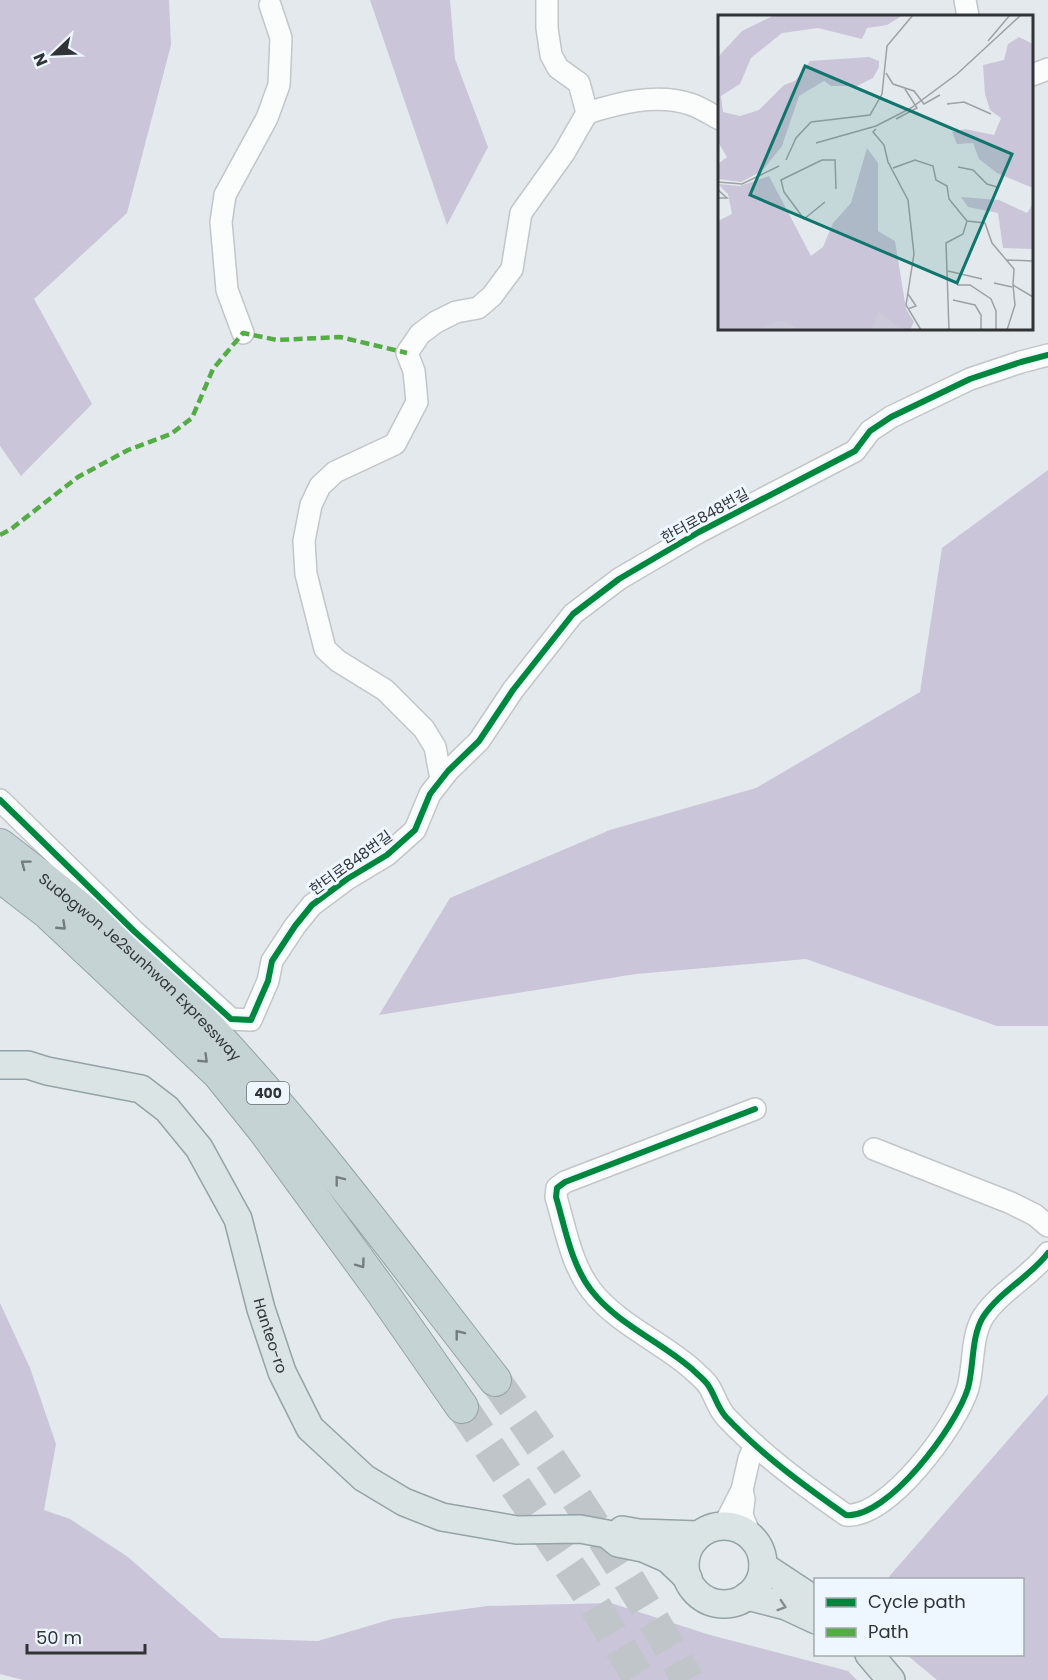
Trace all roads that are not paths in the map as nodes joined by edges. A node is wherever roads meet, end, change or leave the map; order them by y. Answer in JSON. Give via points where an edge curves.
{"nodes":[{"id":1,"x":547,"y":0,"type":"edge"},
{"id":2,"x":965,"y":0,"type":"edge"},
{"id":3,"x":270,"y":5,"type":"dead end"},
{"id":4,"x":968,"y":15,"type":"edge"},
{"id":5,"x":1048,"y":69,"type":"edge"},
{"id":6,"x":1033,"y":75,"type":"edge"},
{"id":7,"x":587,"y":113,"type":"junction"},
{"id":8,"x":718,"y":117,"type":"edge"},
{"id":9,"x":243,"y":333,"type":"dead end"},
{"id":10,"x":1048,"y":355,"type":"edge"},
{"id":11,"x":441,"y":779,"type":"junction"},
{"id":12,"x":0,"y":800,"type":"edge"},
{"id":13,"x":0,"y":845,"type":"edge"},
{"id":14,"x":0,"y":876,"type":"edge"},
{"id":15,"x":0,"y":1065,"type":"edge"},
{"id":16,"x":755,"y":1109,"type":"dead end"},
{"id":17,"x":874,"y":1149,"type":"dead end"},
{"id":18,"x":1048,"y":1226,"type":"edge"},
{"id":19,"x":1048,"y":1253,"type":"edge"},
{"id":20,"x":495,"y":1380,"type":"tunnel mouth"},
{"id":21,"x":462,"y":1407,"type":"tunnel mouth"},
{"id":22,"x":755,"y":1444,"type":"junction"},
{"id":23,"x":742,"y":1490,"type":"junction"},
{"id":24,"x":724,"y":1525,"type":"junction"},
{"id":25,"x":607,"y":1534,"type":"junction"},
{"id":26,"x":699,"y":1535,"type":"junction"},
{"id":27,"x":751,"y":1537,"type":"junction"},
{"id":28,"x":763,"y":1566,"type":"junction"},
{"id":29,"x":688,"y":1578,"type":"junction"},
{"id":30,"x":747,"y":1596,"type":"junction"},
{"id":31,"x":814,"y":1600,"type":"edge"},
{"id":32,"x":814,"y":1619,"type":"edge"},
{"id":33,"x":869,"y":1656,"type":"edge"},
{"id":34,"x":891,"y":1680,"type":"edge"}],
"edges":[{"from":1,"to":7,"type":"street","via":[[551,55],[558,68],[579,83]]},
{"from":2,"to":4,"type":"street"},
{"from":3,"to":9,"type":"street","via":[[281,38],[279,85],[267,118],[225,195],[221,222],[227,290]]},
{"from":5,"to":6,"type":"street"},
{"from":7,"to":8,"type":"street","via":[[616,104],[657,99],[689,104]]},
{"from":7,"to":11,"type":"street","via":[[521,213],[512,269],[492,296],[478,308],[456,312],[436,322],[420,334],[408,353],[417,402],[395,444],[335,472],[320,486],[311,505],[304,541],[306,574],[325,649],[385,690],[424,729],[435,747]]},
{"from":10,"to":11,"type":"street","name":"한터로848번길","via":[[970,380],[891,417],[870,431],[855,451],[699,532],[619,579],[573,614],[513,690],[479,741]]},
{"from":11,"to":12,"type":"street","name":"한터로848번길","via":[[415,830],[387,855],[312,905],[295,926],[272,961],[251,1020],[231,1019],[134,932]]},
{"from":20,"to":13,"type":"highway","name":"Sudogwon Je2sunhwan Expressway","number":"400","one_way":true,"via":[[256,1078],[134,953]]},
{"from":14,"to":21,"type":"highway","name":"Sudogwon Je2sunhwan Expressway","number":"400","one_way":true,"via":[[48,913],[218,1072],[382,1292]]},
{"from":15,"to":25,"type":"main road","name":"Hanteo-ro","via":[[28,1065],[141,1089],[167,1109],[200,1148],[238,1219],[282,1372],[310,1428],[364,1478],[404,1502],[442,1516],[517,1530],[580,1528]]},
{"from":16,"to":22,"type":"street","via":[[565,1182],[557,1188],[556,1197],[572,1251],[591,1290],[609,1308],[691,1368],[708,1385],[723,1414]]},
{"from":17,"to":18,"type":"street","via":[[1011,1203]]},
{"from":19,"to":22,"type":"street","via":[[981,1320],[967,1390],[959,1410],[928,1457],[870,1510],[846,1515]]},
{"from":22,"to":23,"type":"street"},
{"from":23,"to":24,"type":"street"},
{"from":23,"to":27,"type":"street","via":[[742,1515]]},
{"from":24,"to":26,"type":"main road"},
{"from":24,"to":27,"type":"main road","via":[[736,1527]]},
{"from":25,"to":26,"type":"main road","name":"Hanteo-ro","via":[[620,1529]]},
{"from":25,"to":29,"type":"main road","name":"Hanteo-ro","via":[[618,1543],[668,1559]]},
{"from":26,"to":29,"type":"main road","via":[[686,1554]]},
{"from":27,"to":28,"type":"main road","via":[[762,1553]]},
{"from":28,"to":30,"type":"main road","via":[[756,1588]]},
{"from":28,"to":31,"type":"main road"},
{"from":29,"to":30,"type":"main road","via":[[693,1589],[713,1602],[737,1602]]},
{"from":30,"to":32,"type":"main road","one_way":true,"via":[[786,1606]]},
{"from":33,"to":34,"type":"main road"}]}
